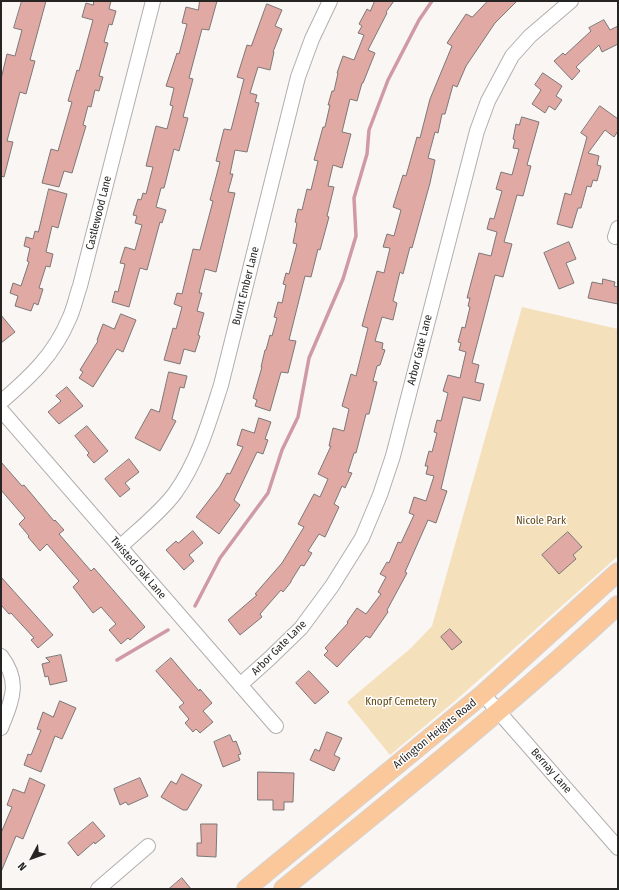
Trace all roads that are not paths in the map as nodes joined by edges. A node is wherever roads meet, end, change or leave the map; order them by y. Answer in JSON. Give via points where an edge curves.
{"nodes":[{"id":1,"x":154,"y":1,"type":"edge"},
{"id":2,"x":330,"y":1,"type":"edge"},
{"id":3,"x":571,"y":1,"type":"edge"},
{"id":4,"x":1,"y":402,"type":"edge"},
{"id":5,"x":1,"y":410,"type":"edge"},
{"id":6,"x":120,"y":546,"type":"junction"},
{"id":7,"x":618,"y":572,"type":"edge"},
{"id":8,"x":618,"y":605,"type":"edge"},
{"id":9,"x":1,"y":656,"type":"edge"},
{"id":10,"x":240,"y":685,"type":"junction"},
{"id":11,"x":483,"y":694,"type":"junction"},
{"id":12,"x":499,"y":711,"type":"junction"},
{"id":13,"x":276,"y":726,"type":"dead end"},
{"id":14,"x":1,"y":728,"type":"edge"},
{"id":15,"x":148,"y":846,"type":"dead end"},
{"id":16,"x":618,"y":848,"type":"edge"},
{"id":17,"x":98,"y":889,"type":"edge"},
{"id":18,"x":246,"y":889,"type":"edge"},
{"id":19,"x":283,"y":889,"type":"edge"}],
"edges":[{"from":1,"to":4,"type":"street","name":"Castlewood Lane","via":[[70,318],[48,357],[28,379]]},
{"from":2,"to":6,"type":"street","name":"Burnt Ember Lane","via":[[298,77],[223,378],[207,429],[192,464],[175,494]]},
{"from":3,"to":10,"type":"street","name":"Arbor Gate Lane","via":[[530,36],[512,56],[488,101],[477,131],[392,456],[380,495],[362,538],[332,586],[301,628]]},
{"from":5,"to":6,"type":"street","name":"Twisted Oak Lane"},
{"from":6,"to":10,"type":"street","name":"Twisted Oak Lane"},
{"from":7,"to":11,"type":"main road","name":"Arlington Heights Road"},
{"from":8,"to":12,"type":"main road","name":"Arlington Heights Road"},
{"from":9,"to":14,"type":"street","via":[[14,681],[12,696]]},
{"from":10,"to":13,"type":"street","name":"Twisted Oak Lane"},
{"from":11,"to":12,"type":"street","name":"Bernay Lane"},
{"from":11,"to":18,"type":"main road","name":"Arlington Heights Road"},
{"from":12,"to":16,"type":"street","name":"Bernay Lane"},
{"from":12,"to":19,"type":"main road","name":"Arlington Heights Road"},
{"from":15,"to":17,"type":"street"}]}
